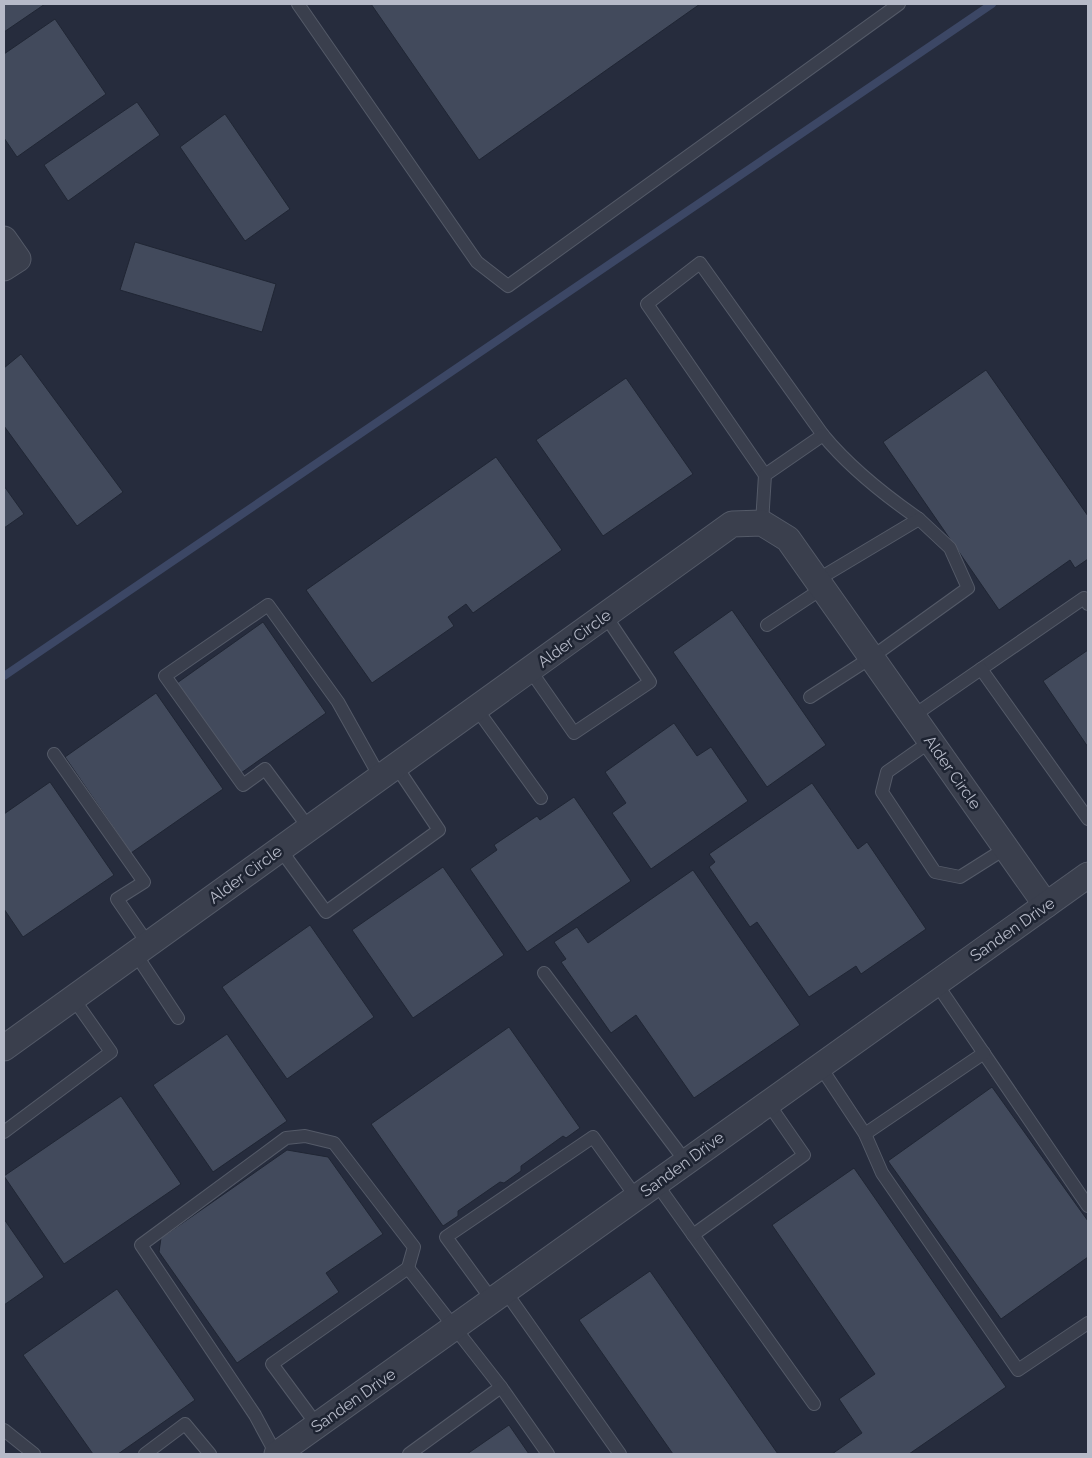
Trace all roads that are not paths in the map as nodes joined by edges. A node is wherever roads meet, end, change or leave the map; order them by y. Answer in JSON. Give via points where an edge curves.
{"nodes":[{"id":1,"x":298,"y":4,"type":"edge"},
{"id":2,"x":899,"y":4,"type":"edge"},
{"id":3,"x":4,"y":239,"type":"edge"},
{"id":4,"x":11,"y":263,"type":"edge"},
{"id":5,"x":823,"y":435,"type":"junction"},
{"id":6,"x":765,"y":475,"type":"junction"},
{"id":7,"x":919,"y":519,"type":"junction"},
{"id":8,"x":762,"y":523,"type":"junction"},
{"id":9,"x":820,"y":584,"type":"junction"},
{"id":10,"x":1088,"y":604,"type":"edge"},
{"id":11,"x":605,"y":616,"type":"junction"},
{"id":12,"x":767,"y":626,"type":"dead end"},
{"id":13,"x":872,"y":657,"type":"junction"},
{"id":14,"x":981,"y":669,"type":"junction"},
{"id":15,"x":530,"y":670,"type":"junction"},
{"id":16,"x":810,"y":697,"type":"dead end"},
{"id":17,"x":476,"y":708,"type":"junction"},
{"id":18,"x":913,"y":716,"type":"junction"},
{"id":19,"x":931,"y":742,"type":"junction"},
{"id":20,"x":54,"y":754,"type":"dead end"},
{"id":21,"x":388,"y":772,"type":"junction"},
{"id":22,"x":541,"y":798,"type":"dead end"},
{"id":23,"x":1088,"y":819,"type":"edge"},
{"id":24,"x":309,"y":828,"type":"junction"},
{"id":25,"x":1006,"y":848,"type":"junction"},
{"id":26,"x":280,"y":849,"type":"junction"},
{"id":27,"x":1088,"y":875,"type":"edge"},
{"id":28,"x":1046,"y":904,"type":"junction"},
{"id":29,"x":142,"y":949,"type":"junction"},
{"id":30,"x":544,"y":974,"type":"dead end"},
{"id":31,"x":936,"y":983,"type":"junction"},
{"id":32,"x":73,"y":998,"type":"junction"},
{"id":33,"x":178,"y":1018,"type":"dead end"},
{"id":34,"x":4,"y":1048,"type":"edge"},
{"id":35,"x":984,"y":1053,"type":"junction"},
{"id":36,"x":820,"y":1066,"type":"junction"},
{"id":37,"x":768,"y":1103,"type":"junction"},
{"id":38,"x":4,"y":1132,"type":"edge"},
{"id":39,"x":865,"y":1134,"type":"junction"},
{"id":40,"x":686,"y":1162,"type":"junction"},
{"id":41,"x":656,"y":1183,"type":"junction"},
{"id":42,"x":636,"y":1197,"type":"junction"},
{"id":43,"x":1088,"y":1206,"type":"edge"},
{"id":44,"x":693,"y":1235,"type":"junction"},
{"id":45,"x":408,"y":1268,"type":"junction"},
{"id":46,"x":498,"y":1296,"type":"junction"},
{"id":47,"x":1088,"y":1323,"type":"edge"},
{"id":48,"x":453,"y":1328,"type":"junction"},
{"id":49,"x":501,"y":1387,"type":"junction"},
{"id":50,"x":814,"y":1404,"type":"dead end"},
{"id":51,"x":317,"y":1425,"type":"junction"},
{"id":52,"x":4,"y":1430,"type":"edge"},
{"id":53,"x":283,"y":1452,"type":"edge"},
{"id":54,"x":34,"y":1454,"type":"edge"},
{"id":55,"x":145,"y":1454,"type":"edge"},
{"id":56,"x":210,"y":1454,"type":"edge"},
{"id":57,"x":409,"y":1454,"type":"edge"},
{"id":58,"x":548,"y":1454,"type":"edge"},
{"id":59,"x":620,"y":1454,"type":"edge"}],
"edges":[{"from":1,"to":2,"type":"lane","via":[[477,262],[508,286]]},
{"from":3,"to":4,"type":"street"},
{"from":5,"to":6,"type":"lane"},
{"from":5,"to":6,"type":"lane","via":[[700,263],[647,304]]},
{"from":5,"to":7,"type":"lane","via":[[876,488]]},
{"from":6,"to":8,"type":"lane"},
{"from":7,"to":9,"type":"lane"},
{"from":7,"to":13,"type":"lane","via":[[950,548],[968,588]]},
{"from":8,"to":9,"type":"street","name":"Alder Circle","via":[[788,539]]},
{"from":8,"to":11,"type":"street","name":"Alder Circle","via":[[732,524]]},
{"from":9,"to":12,"type":"lane"},
{"from":9,"to":13,"type":"street","name":"Alder Circle"},
{"from":10,"to":14,"type":"lane","via":[[1084,598]]},
{"from":11,"to":15,"type":"street","name":"Alder Circle"},
{"from":11,"to":15,"type":"lane","via":[[650,682],[574,733]]},
{"from":13,"to":16,"type":"lane"},
{"from":13,"to":18,"type":"street","name":"Alder Circle"},
{"from":14,"to":18,"type":"lane"},
{"from":14,"to":23,"type":"lane"},
{"from":15,"to":17,"type":"street","name":"Alder Circle"},
{"from":17,"to":21,"type":"street","name":"Alder Circle"},
{"from":17,"to":22,"type":"lane"},
{"from":18,"to":19,"type":"street","name":"Alder Circle"},
{"from":19,"to":25,"type":"street","name":"Alder Circle"},
{"from":19,"to":25,"type":"lane","via":[[887,772],[882,792],[934,872],[960,877]]},
{"from":20,"to":29,"type":"lane","via":[[144,882],[116,899]]},
{"from":21,"to":24,"type":"street","name":"Alder Circle"},
{"from":21,"to":24,"type":"lane","via":[[268,605],[165,676],[243,785],[265,770]]},
{"from":21,"to":26,"type":"lane","via":[[439,830],[326,912]]},
{"from":24,"to":26,"type":"street","name":"Alder Circle"},
{"from":25,"to":28,"type":"street","name":"Alder Circle"},
{"from":26,"to":29,"type":"street","name":"Alder Circle"},
{"from":27,"to":28,"type":"street","name":"Sanden Drive"},
{"from":28,"to":31,"type":"street","name":"Sanden Drive"},
{"from":29,"to":32,"type":"street","name":"Alder Circle"},
{"from":29,"to":33,"type":"lane"},
{"from":30,"to":40,"type":"lane"},
{"from":31,"to":35,"type":"lane"},
{"from":31,"to":36,"type":"street","name":"Sanden Drive"},
{"from":32,"to":34,"type":"street","name":"Alder Circle"},
{"from":32,"to":38,"type":"lane","via":[[111,1052]]},
{"from":35,"to":39,"type":"lane"},
{"from":35,"to":43,"type":"lane"},
{"from":36,"to":37,"type":"street","name":"Sanden Drive"},
{"from":36,"to":39,"type":"lane"},
{"from":37,"to":40,"type":"street","name":"Sanden Drive"},
{"from":37,"to":44,"type":"lane","via":[[804,1156]]},
{"from":39,"to":47,"type":"lane","via":[[882,1173],[1018,1370]]},
{"from":40,"to":41,"type":"street","name":"Sanden Drive"},
{"from":41,"to":42,"type":"street","name":"Sanden Drive"},
{"from":41,"to":44,"type":"lane"},
{"from":42,"to":46,"type":"street","name":"Sanden Drive"},
{"from":42,"to":46,"type":"lane","via":[[594,1137],[446,1237]]},
{"from":44,"to":50,"type":"lane"},
{"from":45,"to":48,"type":"lane"},
{"from":45,"to":51,"type":"lane","via":[[272,1364]]},
{"from":45,"to":53,"type":"lane","via":[[414,1247],[334,1143],[305,1136],[286,1138],[141,1245]]},
{"from":46,"to":48,"type":"street","name":"Sanden Drive"},
{"from":46,"to":59,"type":"lane"},
{"from":48,"to":49,"type":"lane"},
{"from":48,"to":51,"type":"street","name":"Sanden Drive"},
{"from":49,"to":57,"type":"lane"},
{"from":49,"to":58,"type":"lane"},
{"from":51,"to":53,"type":"street","name":"Sanden Drive"},
{"from":52,"to":54,"type":"lane"},
{"from":55,"to":56,"type":"lane","via":[[185,1424]]}]}
